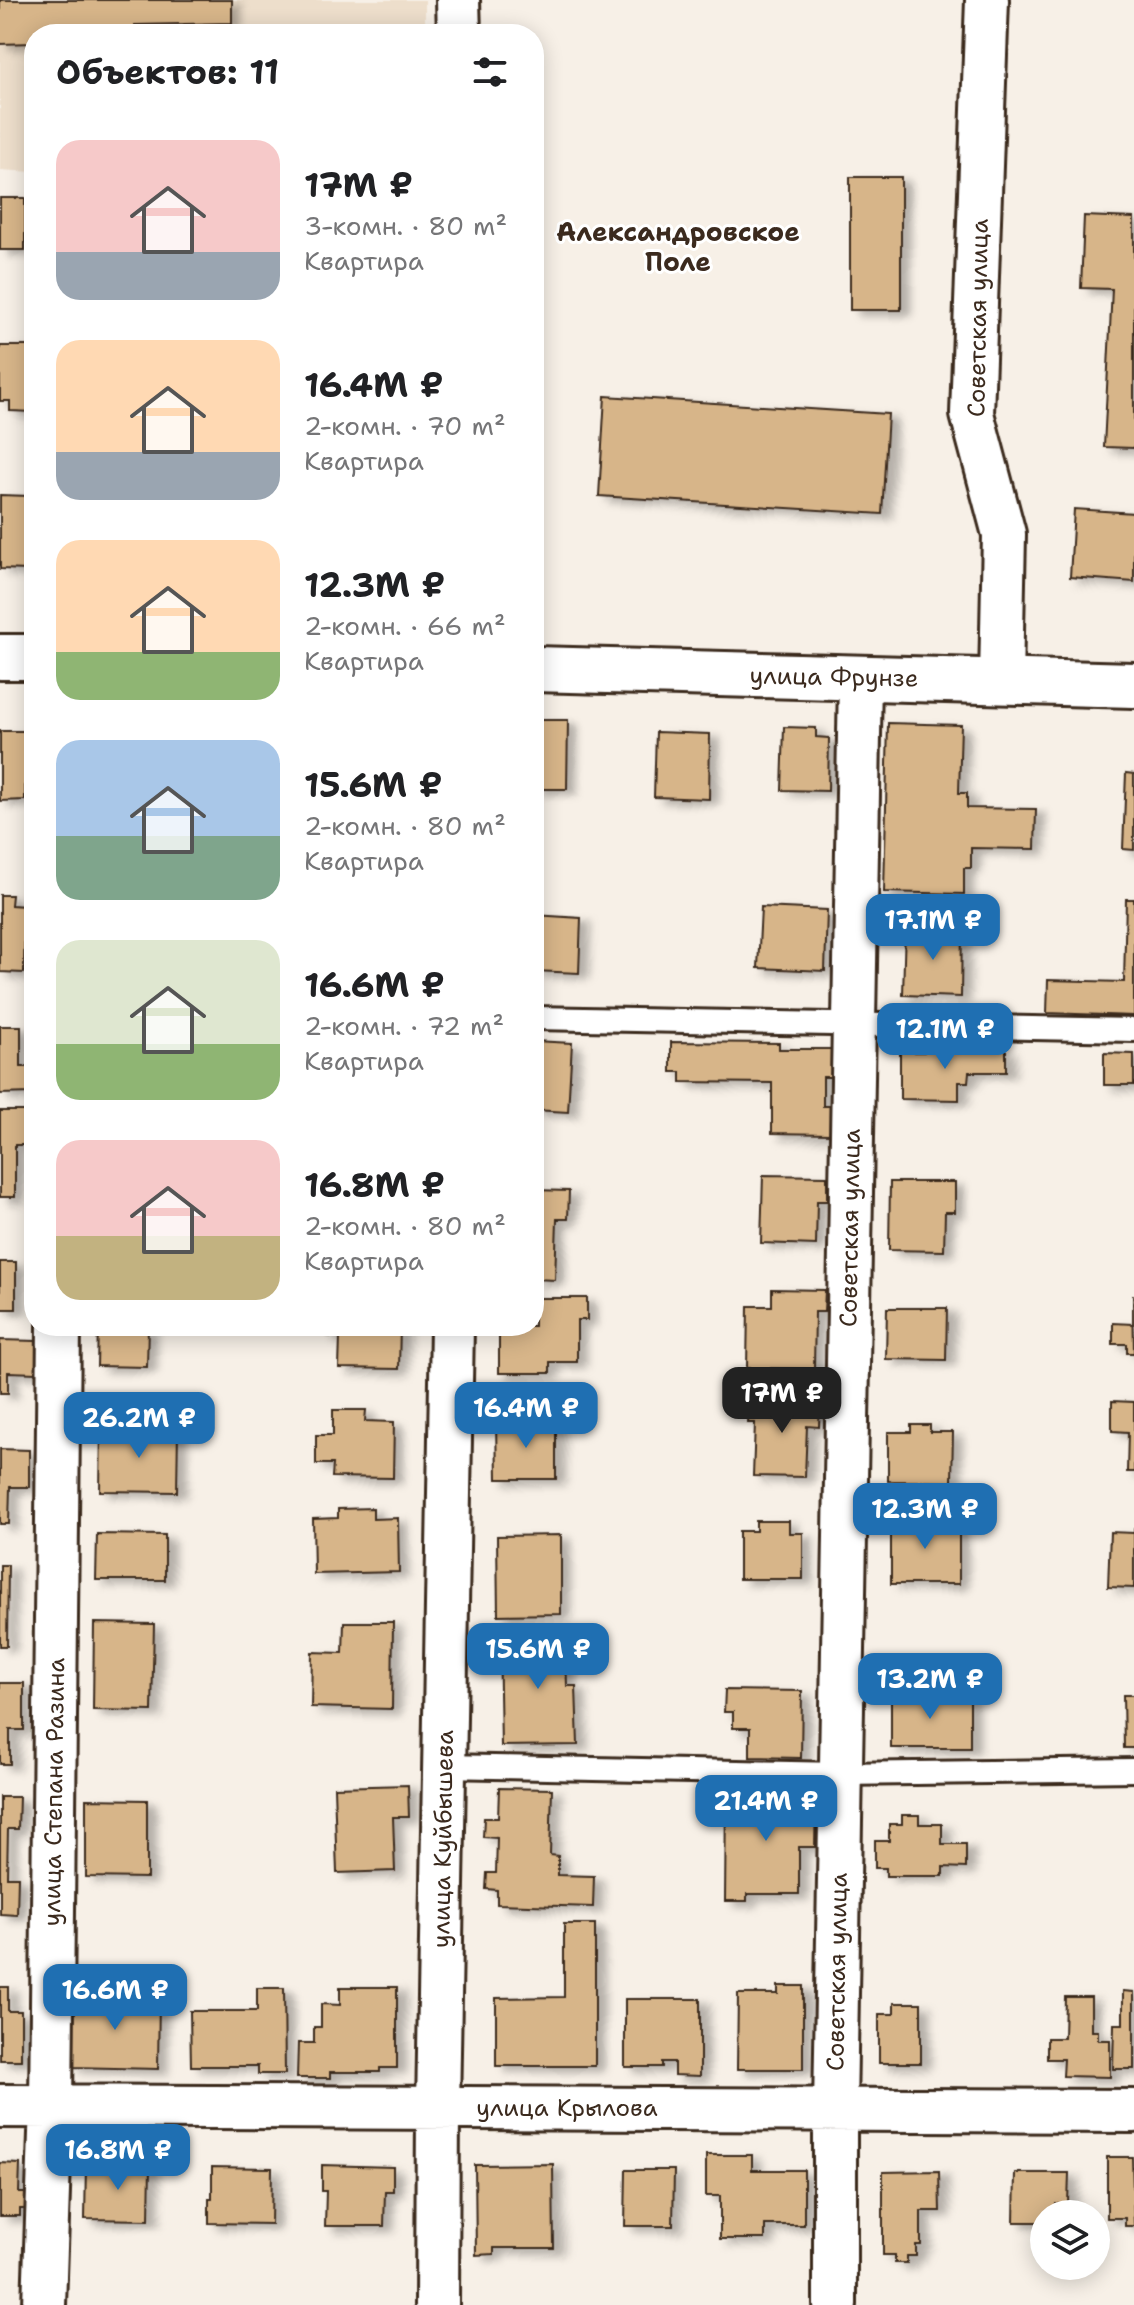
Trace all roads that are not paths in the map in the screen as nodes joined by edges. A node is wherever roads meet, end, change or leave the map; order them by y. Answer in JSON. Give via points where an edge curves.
{"nodes":[{"id":1,"x":458,"y":0,"type":"edge"},
{"id":2,"x":987,"y":0,"type":"edge"},
{"id":3,"x":459,"y":24,"type":"edge"},
{"id":4,"x":0,"y":657,"type":"edge"},
{"id":5,"x":24,"y":657,"type":"edge"},
{"id":6,"x":544,"y":669,"type":"edge"},
{"id":7,"x":860,"y":678,"type":"junction"},
{"id":8,"x":1001,"y":680,"type":"junction"},
{"id":9,"x":1134,"y":685,"type":"edge"},
{"id":10,"x":544,"y":1018,"type":"edge"},
{"id":11,"x":854,"y":1024,"type":"junction"},
{"id":12,"x":1134,"y":1030,"type":"edge"},
{"id":13,"x":59,"y":1336,"type":"edge"},
{"id":14,"x":452,"y":1336,"type":"edge"},
{"id":15,"x":444,"y":1766,"type":"junction"},
{"id":16,"x":1134,"y":1770,"type":"edge"},
{"id":17,"x":840,"y":1774,"type":"junction"},
{"id":18,"x":51,"y":2105,"type":"junction"},
{"id":19,"x":0,"y":2106,"type":"edge"},
{"id":20,"x":438,"y":2108,"type":"junction"},
{"id":21,"x":835,"y":2108,"type":"junction"},
{"id":22,"x":1134,"y":2111,"type":"edge"},
{"id":23,"x":44,"y":2305,"type":"edge"},
{"id":24,"x":437,"y":2305,"type":"edge"},
{"id":25,"x":835,"y":2305,"type":"edge"}],
"edges":[{"from":1,"to":3,"type":"street"},
{"from":2,"to":8,"type":"street","name":"Советская улица","via":[[972,414],[1004,534]]},
{"from":4,"to":5,"type":"street"},
{"from":6,"to":7,"type":"street","name":"улица Фрунзе"},
{"from":7,"to":8,"type":"street","name":"улица Фрунзе"},
{"from":7,"to":11,"type":"street","name":"Советская улица"},
{"from":8,"to":9,"type":"street","name":"улица Фрунзе"},
{"from":10,"to":11,"type":"lane"},
{"from":11,"to":12,"type":"lane"},
{"from":11,"to":17,"type":"street","name":"Советская улица"},
{"from":13,"to":18,"type":"street","name":"улица Степана Разина"},
{"from":14,"to":15,"type":"street","name":"улица Куйбышева"},
{"from":15,"to":17,"type":"lane"},
{"from":15,"to":20,"type":"street","name":"улица Куйбышева"},
{"from":16,"to":17,"type":"lane"},
{"from":17,"to":21,"type":"street","name":"Советская улица"},
{"from":18,"to":19,"type":"street","name":"улица Крылова"},
{"from":18,"to":20,"type":"street","name":"улица Крылова"},
{"from":18,"to":23,"type":"street","name":"улица Степана Разина"},
{"from":20,"to":21,"type":"street","name":"улица Крылова"},
{"from":20,"to":24,"type":"street","name":"улица Куйбышева"},
{"from":21,"to":22,"type":"street","name":"улица Крылова"},
{"from":21,"to":25,"type":"street","name":"Советская улица"}]}
